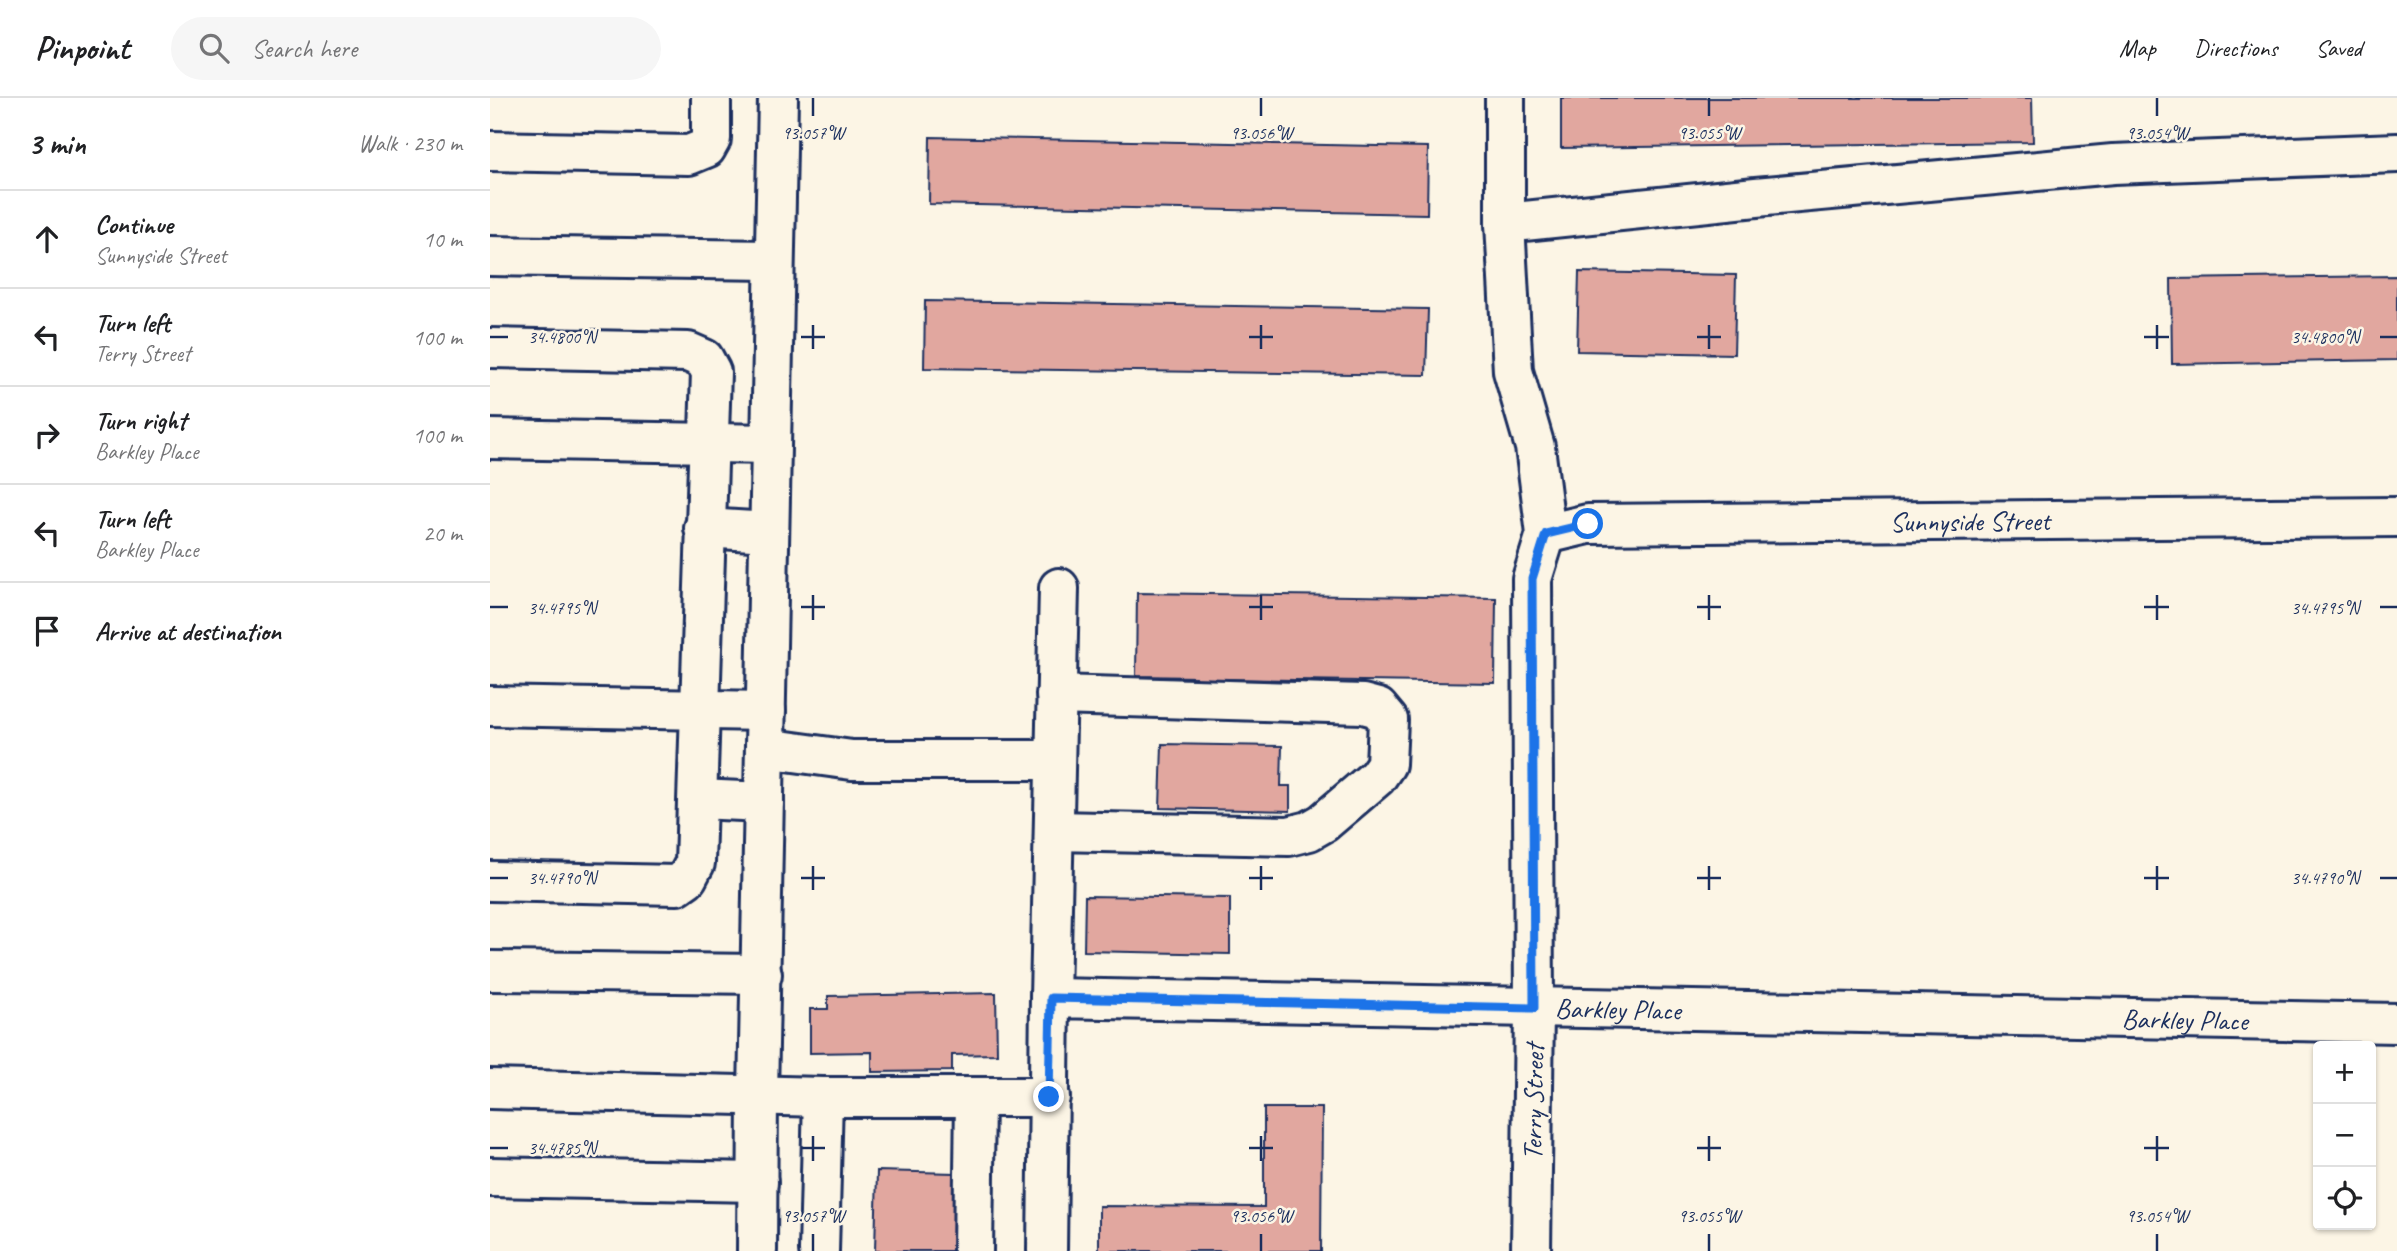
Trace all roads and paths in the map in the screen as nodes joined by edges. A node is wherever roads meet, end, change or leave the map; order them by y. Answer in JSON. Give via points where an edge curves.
{"nodes":[{"id":1,"x":712,"y":98,"type":"edge"},
{"id":2,"x":778,"y":98,"type":"edge"},
{"id":3,"x":1506,"y":98,"type":"edge"},
{"id":4,"x":490,"y":151,"type":"edge"},
{"id":5,"x":2397,"y":153,"type":"edge"},
{"id":6,"x":1505,"y":223,"type":"junction"},
{"id":7,"x":490,"y":256,"type":"edge"},
{"id":8,"x":773,"y":260,"type":"junction"},
{"id":9,"x":490,"y":348,"type":"edge"},
{"id":10,"x":490,"y":439,"type":"edge"},
{"id":11,"x":708,"y":442,"type":"junction"},
{"id":12,"x":771,"y":444,"type":"junction"},
{"id":13,"x":2397,"y":517,"type":"edge"},
{"id":14,"x":704,"y":528,"type":"junction"},
{"id":15,"x":769,"y":532,"type":"junction"},
{"id":16,"x":1546,"y":534,"type":"junction"},
{"id":17,"x":1059,"y":589,"type":"dead end"},
{"id":18,"x":1056,"y":695,"type":"junction"},
{"id":19,"x":490,"y":706,"type":"edge"},
{"id":20,"x":701,"y":710,"type":"junction"},
{"id":21,"x":766,"y":711,"type":"junction"},
{"id":22,"x":765,"y":748,"type":"junction"},
{"id":23,"x":1055,"y":760,"type":"junction"},
{"id":24,"x":698,"y":799,"type":"junction"},
{"id":25,"x":764,"y":802,"type":"junction"},
{"id":26,"x":1054,"y":831,"type":"junction"},
{"id":27,"x":490,"y":881,"type":"edge"},
{"id":28,"x":490,"y":971,"type":"edge"},
{"id":29,"x":762,"y":974,"type":"junction"},
{"id":30,"x":1051,"y":998,"type":"junction"},
{"id":31,"x":1534,"y":1008,"type":"junction"},
{"id":32,"x":2397,"y":1023,"type":"edge"},
{"id":33,"x":490,"y":1089,"type":"edge"},
{"id":34,"x":758,"y":1094,"type":"junction"},
{"id":35,"x":823,"y":1097,"type":"junction"},
{"id":36,"x":975,"y":1097,"type":"junction"},
{"id":37,"x":1049,"y":1097,"type":"junction"},
{"id":38,"x":490,"y":1177,"type":"edge"},
{"id":39,"x":758,"y":1182,"type":"junction"},
{"id":40,"x":757,"y":1251,"type":"edge"},
{"id":41,"x":819,"y":1251,"type":"edge"},
{"id":42,"x":972,"y":1251,"type":"edge"},
{"id":43,"x":1047,"y":1251,"type":"edge"},
{"id":44,"x":1531,"y":1251,"type":"edge"}],
"edges":[{"from":1,"to":4,"type":"street","via":[[711,139],[706,148],[690,155]]},
{"from":2,"to":8,"type":"street"},
{"from":3,"to":6,"type":"street"},
{"from":5,"to":6,"type":"street","via":[[2113,164]]},
{"from":6,"to":16,"type":"street","via":[[1513,370],[1535,447]]},
{"from":7,"to":8,"type":"street"},
{"from":8,"to":12,"type":"street"},
{"from":9,"to":11,"type":"street","via":[[688,352],[704,359],[711,372]]},
{"from":10,"to":11,"type":"street"},
{"from":11,"to":12,"type":"street"},
{"from":11,"to":14,"type":"street"},
{"from":12,"to":15,"type":"street"},
{"from":13,"to":16,"type":"street","name":"Sunnyside Street","via":[[1588,524]]},
{"from":14,"to":15,"type":"street"},
{"from":14,"to":20,"type":"street"},
{"from":15,"to":21,"type":"street"},
{"from":16,"to":31,"type":"street","name":"Terry Street","via":[[1532,579]]},
{"from":17,"to":18,"type":"street"},
{"from":18,"to":23,"type":"street"},
{"from":18,"to":26,"type":"street","via":[[1363,704],[1378,708],[1388,720],[1386,764],[1377,777],[1309,831],[1289,836]]},
{"from":19,"to":20,"type":"street"},
{"from":20,"to":21,"type":"street"},
{"from":20,"to":24,"type":"street"},
{"from":21,"to":22,"type":"street"},
{"from":22,"to":23,"type":"street","via":[[852,760]]},
{"from":22,"to":25,"type":"street"},
{"from":23,"to":26,"type":"street"},
{"from":24,"to":25,"type":"street"},
{"from":24,"to":27,"type":"street","via":[[695,863],[677,885]]},
{"from":25,"to":29,"type":"street"},
{"from":26,"to":30,"type":"street"},
{"from":28,"to":29,"type":"street"},
{"from":29,"to":34,"type":"street"},
{"from":30,"to":31,"type":"street","name":"Barkley Place"},
{"from":30,"to":37,"type":"street"},
{"from":31,"to":32,"type":"street","name":"Barkley Place"},
{"from":31,"to":44,"type":"street","name":"Terry Street"},
{"from":33,"to":34,"type":"street"},
{"from":34,"to":35,"type":"street"},
{"from":34,"to":39,"type":"street"},
{"from":35,"to":36,"type":"street"},
{"from":35,"to":41,"type":"street"},
{"from":36,"to":37,"type":"street"},
{"from":36,"to":42,"type":"street"},
{"from":37,"to":43,"type":"street"},
{"from":38,"to":39,"type":"street"},
{"from":39,"to":40,"type":"street"}]}
